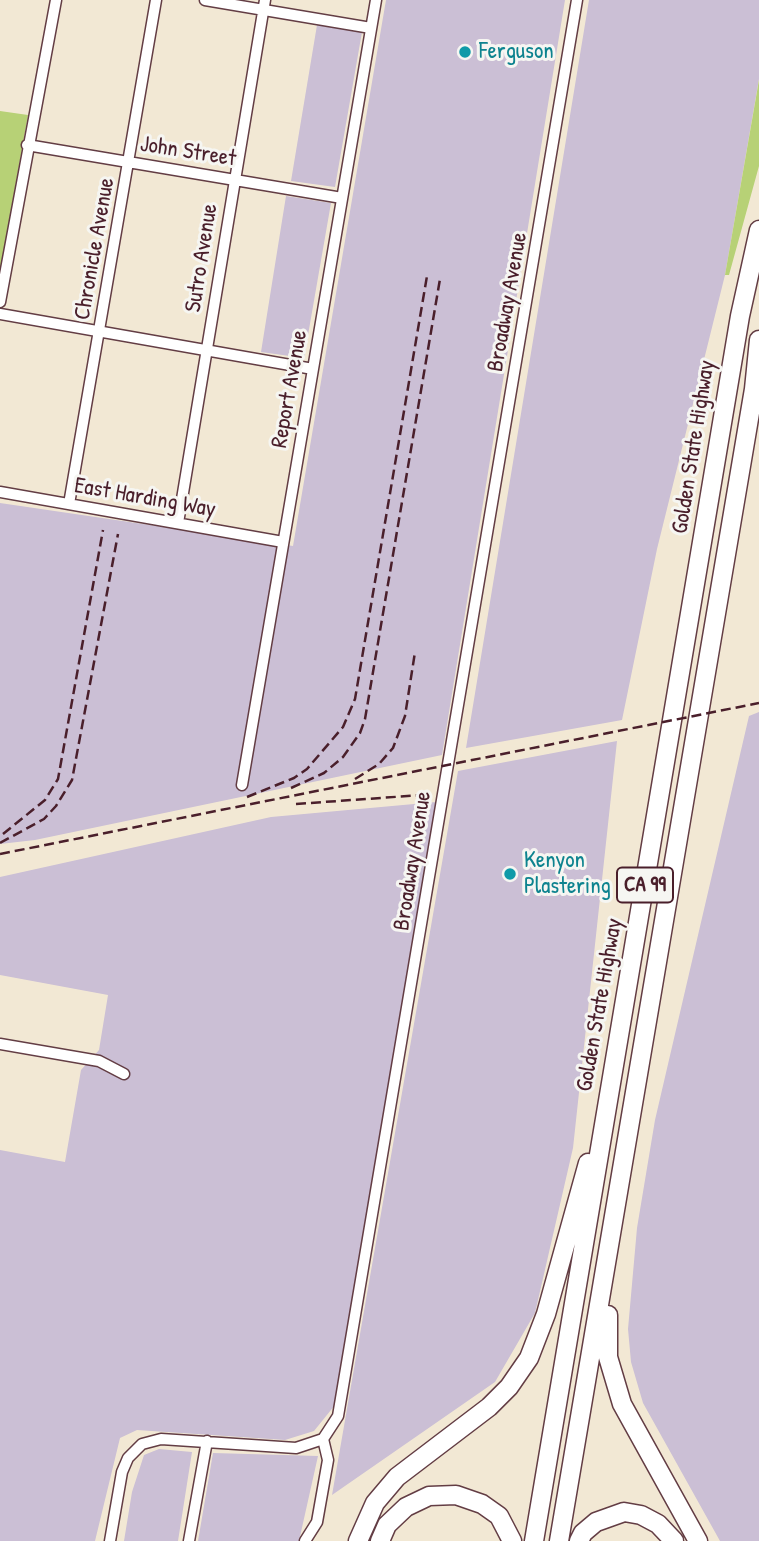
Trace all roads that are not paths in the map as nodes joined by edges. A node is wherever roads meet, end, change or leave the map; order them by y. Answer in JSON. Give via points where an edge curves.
{"nodes":[{"id":1,"x":56,"y":0,"type":"edge"},
{"id":2,"x":156,"y":0,"type":"edge"},
{"id":3,"x":205,"y":0,"type":"edge"},
{"id":4,"x":376,"y":0,"type":"edge"},
{"id":5,"x":577,"y":0,"type":"edge"},
{"id":6,"x":265,"y":5,"type":"edge"},
{"id":7,"x":371,"y":28,"type":"junction"},
{"id":8,"x":27,"y":145,"type":"junction"},
{"id":9,"x":129,"y":162,"type":"junction"},
{"id":10,"x":235,"y":179,"type":"junction"},
{"id":11,"x":342,"y":198,"type":"junction"},
{"id":12,"x":759,"y":230,"type":"edge"},
{"id":13,"x":0,"y":302,"type":"edge"},
{"id":14,"x":0,"y":314,"type":"edge"},
{"id":15,"x":100,"y":332,"type":"junction"},
{"id":16,"x":759,"y":340,"type":"edge"},
{"id":17,"x":207,"y":350,"type":"junction"},
{"id":18,"x":313,"y":369,"type":"junction"},
{"id":19,"x":0,"y":492,"type":"edge"},
{"id":20,"x":69,"y":504,"type":"junction"},
{"id":21,"x":178,"y":523,"type":"junction"},
{"id":22,"x":284,"y":542,"type":"junction"},
{"id":23,"x":242,"y":785,"type":"dead end"},
{"id":24,"x":0,"y":1044,"type":"edge"},
{"id":25,"x":124,"y":1074,"type":"dead end"},
{"id":26,"x":611,"y":1090,"type":"junction"},
{"id":27,"x":618,"y":1186,"type":"junction"},
{"id":28,"x":323,"y":1439,"type":"junction"},
{"id":29,"x":207,"y":1441,"type":"junction"},
{"id":30,"x":110,"y":1541,"type":"edge"},
{"id":31,"x":189,"y":1541,"type":"edge"},
{"id":32,"x":305,"y":1541,"type":"edge"},
{"id":33,"x":358,"y":1541,"type":"edge"},
{"id":34,"x":380,"y":1541,"type":"edge"},
{"id":35,"x":512,"y":1541,"type":"edge"},
{"id":36,"x":534,"y":1541,"type":"edge"},
{"id":37,"x":559,"y":1541,"type":"edge"},
{"id":38,"x":579,"y":1541,"type":"edge"},
{"id":39,"x":674,"y":1541,"type":"edge"},
{"id":40,"x":698,"y":1541,"type":"edge"}],
"edges":[{"from":1,"to":8,"type":"street"},
{"from":2,"to":9,"type":"street","name":"Chronicle Avenue"},
{"from":3,"to":6,"type":"street"},
{"from":4,"to":7,"type":"street","name":"Report Avenue"},
{"from":5,"to":28,"type":"street","name":"Broadway Avenue","via":[[360,1297],[338,1416]]},
{"from":6,"to":7,"type":"street"},
{"from":6,"to":10,"type":"street","name":"Sutro Avenue"},
{"from":7,"to":11,"type":"street","name":"Report Avenue"},
{"from":8,"to":9,"type":"street","name":"John Street"},
{"from":8,"to":13,"type":"street"},
{"from":9,"to":10,"type":"street","name":"John Street"},
{"from":9,"to":15,"type":"street","name":"Chronicle Avenue"},
{"from":10,"to":11,"type":"street","name":"John Street"},
{"from":10,"to":17,"type":"street","name":"Sutro Avenue"},
{"from":11,"to":18,"type":"street","name":"Report Avenue"},
{"from":12,"to":26,"type":"highway","name":"Golden State Highway","number":"CA 99","via":[[740,316]]},
{"from":14,"to":15,"type":"street"},
{"from":15,"to":17,"type":"street"},
{"from":15,"to":20,"type":"street","name":"Chronicle Avenue"},
{"from":16,"to":27,"type":"highway","number":"CA 99"},
{"from":17,"to":18,"type":"street"},
{"from":17,"to":21,"type":"street","name":"Sutro Avenue"},
{"from":18,"to":22,"type":"street","name":"Report Avenue"},
{"from":19,"to":20,"type":"street","name":"East Harding Way"},
{"from":20,"to":21,"type":"street","name":"East Harding Way"},
{"from":21,"to":22,"type":"street","name":"East Harding Way"},
{"from":22,"to":23,"type":"street","name":"Report Avenue"},
{"from":24,"to":25,"type":"street","via":[[99,1061]]},
{"from":26,"to":33,"type":"highway","via":[[529,1358],[489,1407],[397,1477],[375,1503]]},
{"from":26,"to":36,"type":"highway","name":"Golden State Highway","number":"CA 99"},
{"from":27,"to":37,"type":"highway","number":"CA 99"},
{"from":27,"to":40,"type":"highway","via":[[607,1322],[610,1370],[622,1404]]},
{"from":28,"to":29,"type":"street","via":[[296,1448]]},
{"from":28,"to":32,"type":"street","via":[[328,1460],[317,1522]]},
{"from":29,"to":30,"type":"street","via":[[154,1439],[134,1451],[122,1472]]},
{"from":29,"to":31,"type":"street"},
{"from":34,"to":35,"type":"highway","via":[[387,1525],[405,1507],[429,1496],[456,1494],[482,1503],[499,1516]]},
{"from":38,"to":39,"type":"highway","via":[[596,1522],[624,1512],[658,1524]]}]}
